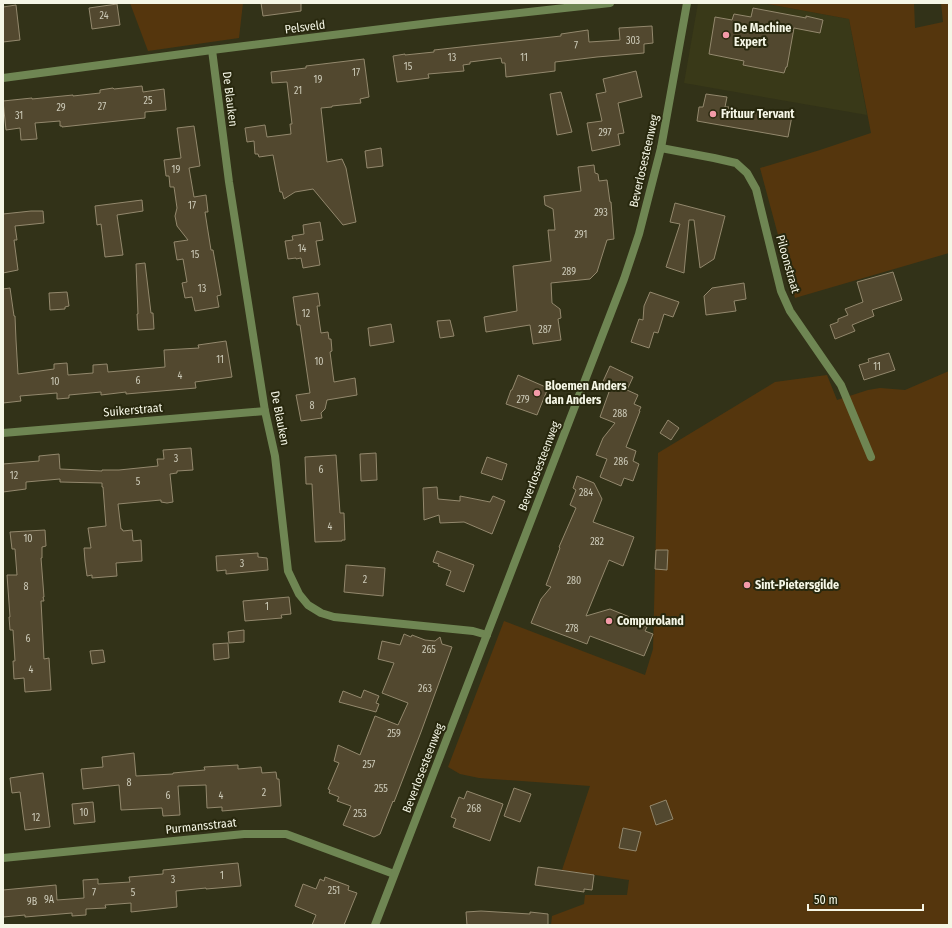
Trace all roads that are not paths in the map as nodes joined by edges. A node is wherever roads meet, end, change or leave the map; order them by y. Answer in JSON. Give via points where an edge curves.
{"nodes":[{"id":1,"x":610,"y":3,"type":"edge"},
{"id":2,"x":687,"y":3,"type":"edge"},
{"id":3,"x":212,"y":50,"type":"junction"},
{"id":4,"x":3,"y":78,"type":"edge"},
{"id":5,"x":662,"y":148,"type":"junction"},
{"id":6,"x":265,"y":411,"type":"junction"},
{"id":7,"x":3,"y":433,"type":"edge"},
{"id":8,"x":870,"y":457,"type":"dead end"},
{"id":9,"x":487,"y":635,"type":"junction"},
{"id":10,"x":3,"y":858,"type":"edge"},
{"id":11,"x":394,"y":874,"type":"junction"},
{"id":12,"x":375,"y":925,"type":"edge"}],
"edges":[{"from":1,"to":3,"type":"street","name":"Pelsveld"},
{"from":2,"to":5,"type":"street","name":"Beverlosesteenweg"},
{"from":3,"to":4,"type":"street","name":"Pelsveld"},
{"from":3,"to":6,"type":"street","name":"De Blauken","via":[[229,182]]},
{"from":5,"to":8,"type":"street","name":"Piloonstraat","via":[[736,163],[747,173],[756,189],[781,291],[790,312],[841,385]]},
{"from":5,"to":9,"type":"street","name":"Beverlosesteenweg","via":[[624,279]]},
{"from":6,"to":7,"type":"street","name":"Suikerstraat"},
{"from":6,"to":9,"type":"street","name":"De Blauken","via":[[275,456],[288,571],[299,594],[308,605],[320,613],[334,617],[473,631]]},
{"from":9,"to":11,"type":"street","name":"Beverlosesteenweg"},
{"from":10,"to":11,"type":"street","name":"Purmansstraat","via":[[244,834],[286,834]]},
{"from":11,"to":12,"type":"street","name":"Beverlosesteenweg"}]}
